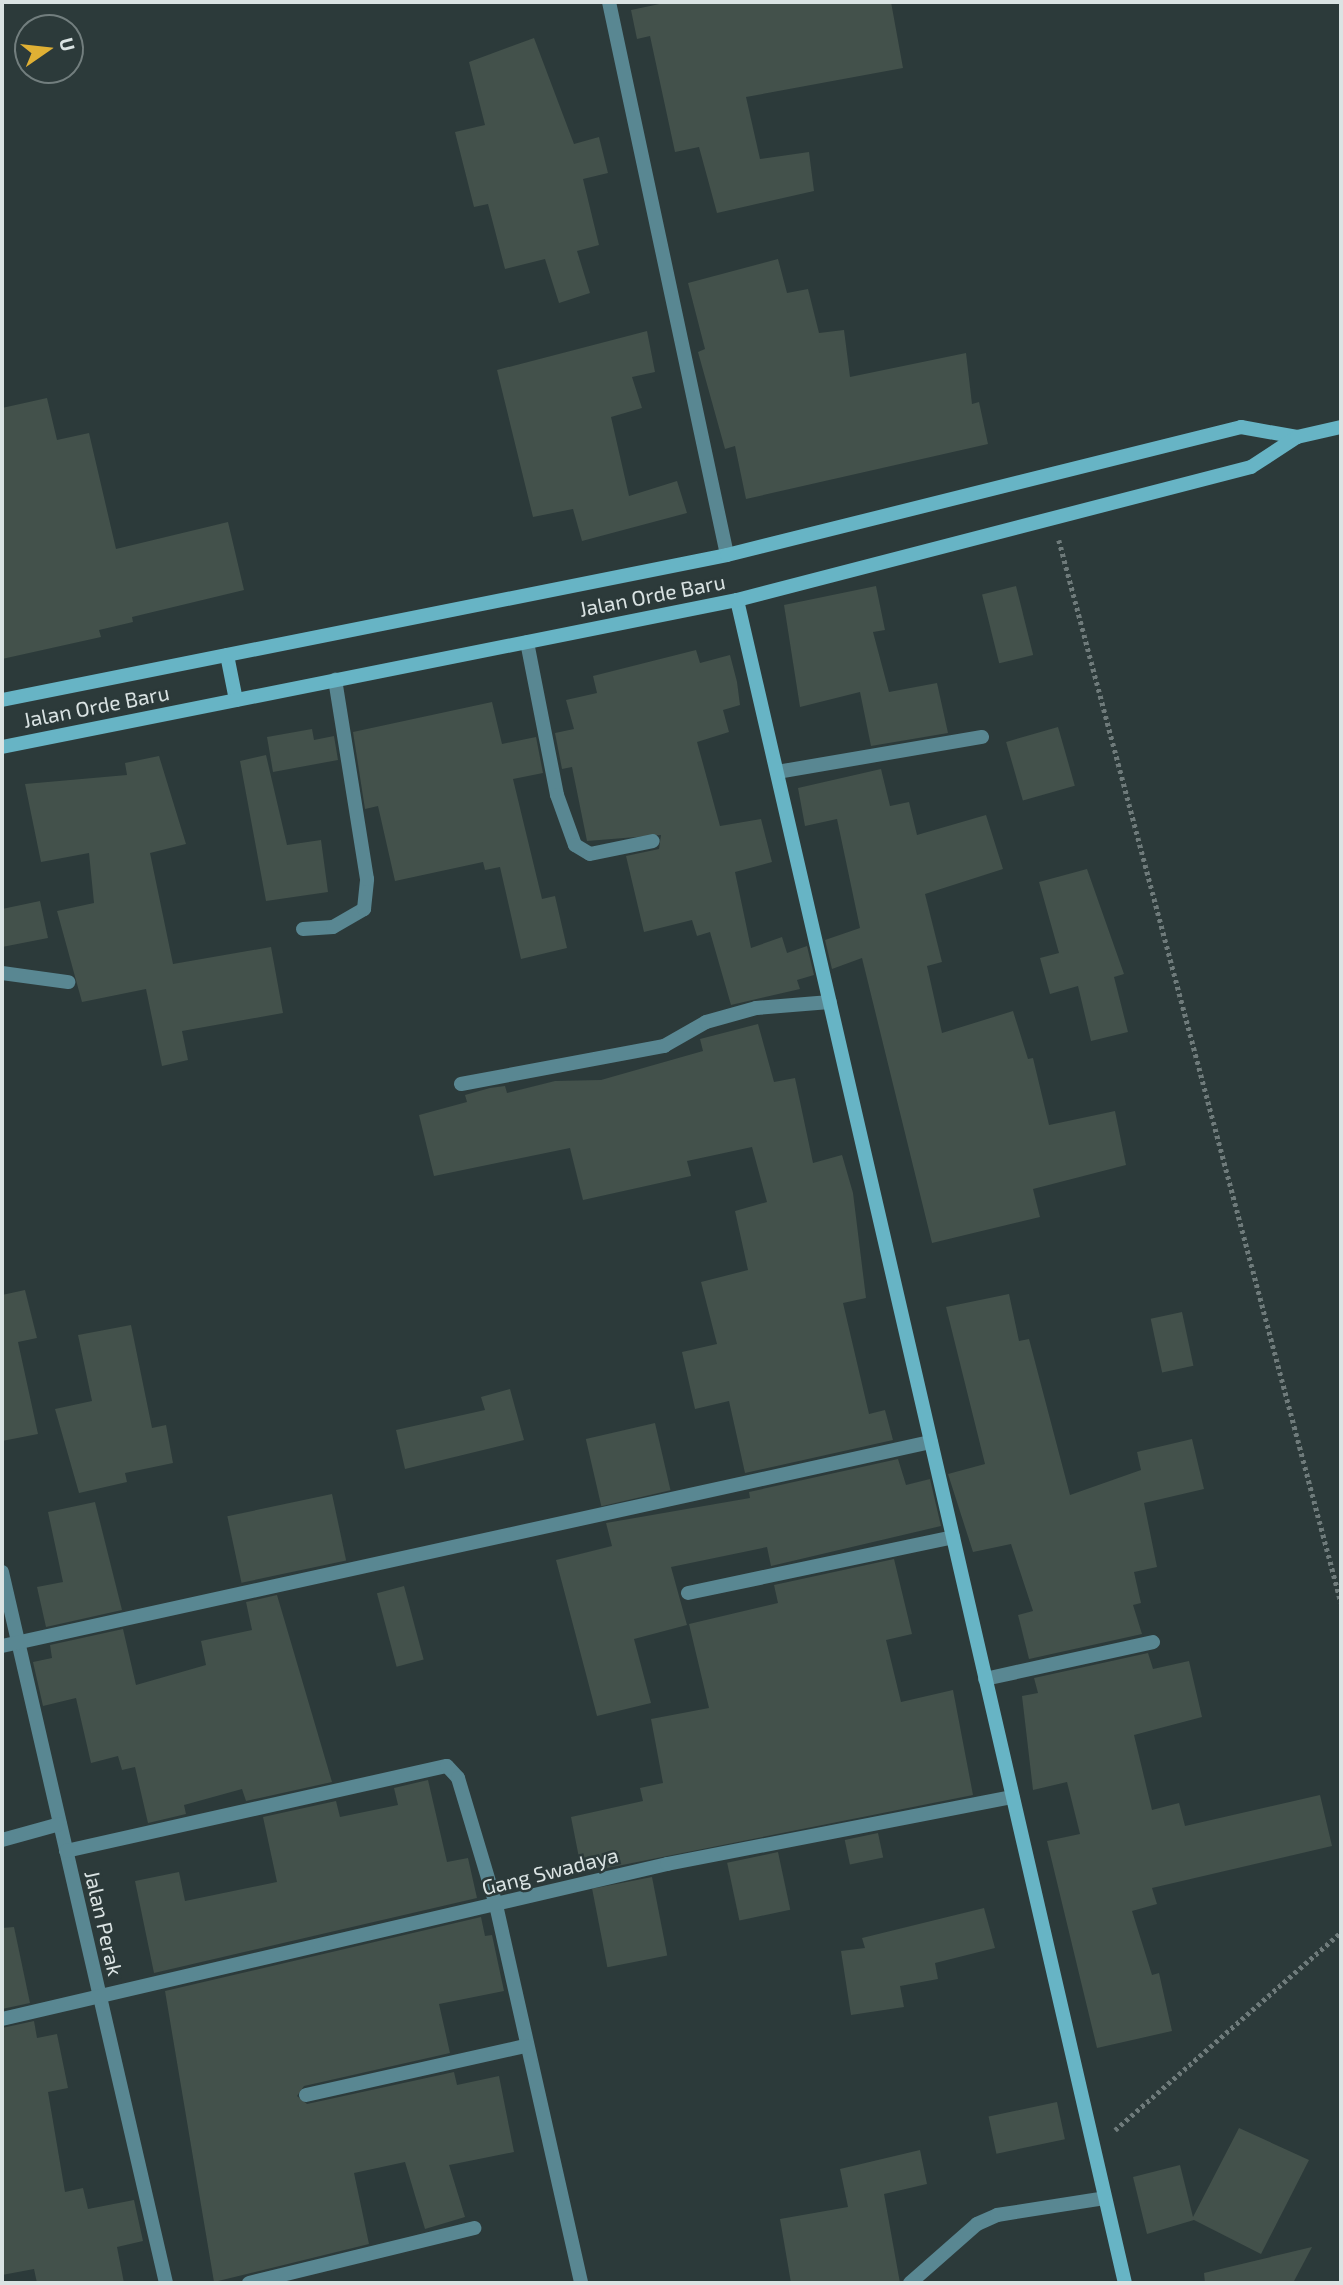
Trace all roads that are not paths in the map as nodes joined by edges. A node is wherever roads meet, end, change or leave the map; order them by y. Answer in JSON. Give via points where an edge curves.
{"nodes":[{"id":1,"x":608,"y":2,"type":"edge"},
{"id":2,"x":1341,"y":427,"type":"edge"},
{"id":3,"x":1297,"y":438,"type":"junction"},
{"id":4,"x":727,"y":555,"type":"junction"},
{"id":5,"x":737,"y":600,"type":"junction"},
{"id":6,"x":527,"y":642,"type":"junction"},
{"id":7,"x":227,"y":655,"type":"junction"},
{"id":8,"x":335,"y":680,"type":"junction"},
{"id":9,"x":2,"y":700,"type":"edge"},
{"id":10,"x":236,"y":700,"type":"junction"},
{"id":11,"x":982,"y":737,"type":"dead end"},
{"id":12,"x":2,"y":747,"type":"edge"},
{"id":13,"x":777,"y":772,"type":"junction"},
{"id":14,"x":653,"y":841,"type":"dead end"},
{"id":15,"x":303,"y":929,"type":"dead end"},
{"id":16,"x":2,"y":973,"type":"edge"},
{"id":17,"x":68,"y":982,"type":"dead end"},
{"id":18,"x":830,"y":1002,"type":"junction"},
{"id":19,"x":461,"y":1084,"type":"dead end"},
{"id":20,"x":931,"y":1441,"type":"junction"},
{"id":21,"x":953,"y":1537,"type":"junction"},
{"id":22,"x":2,"y":1572,"type":"edge"},
{"id":23,"x":688,"y":1592,"type":"dead end"},
{"id":24,"x":17,"y":1642,"type":"junction"},
{"id":25,"x":1153,"y":1642,"type":"dead end"},
{"id":26,"x":2,"y":1646,"type":"edge"},
{"id":27,"x":985,"y":1679,"type":"junction"},
{"id":28,"x":1013,"y":1797,"type":"junction"},
{"id":29,"x":60,"y":1824,"type":"junction"},
{"id":30,"x":2,"y":1840,"type":"edge"},
{"id":31,"x":66,"y":1851,"type":"junction"},
{"id":32,"x":496,"y":1905,"type":"junction"},
{"id":33,"x":99,"y":1997,"type":"junction"},
{"id":34,"x":2,"y":2020,"type":"edge"},
{"id":35,"x":526,"y":2046,"type":"junction"},
{"id":36,"x":306,"y":2095,"type":"dead end"},
{"id":37,"x":1105,"y":2198,"type":"junction"},
{"id":38,"x":474,"y":2228,"type":"dead end"},
{"id":39,"x":166,"y":2283,"type":"edge"},
{"id":40,"x":249,"y":2283,"type":"edge"},
{"id":41,"x":581,"y":2283,"type":"edge"},
{"id":42,"x":910,"y":2283,"type":"edge"},
{"id":43,"x":1125,"y":2283,"type":"edge"}],
"edges":[{"from":1,"to":4,"type":"street"},
{"from":2,"to":3,"type":"main road","name":"Jalan Orde Baru"},
{"from":3,"to":4,"type":"main road","name":"Jalan Orde Baru","via":[[1241,427]]},
{"from":3,"to":5,"type":"main road","name":"Jalan Orde Baru","via":[[1251,467]]},
{"from":4,"to":7,"type":"main road","name":"Jalan Orde Baru"},
{"from":5,"to":6,"type":"main road","name":"Jalan Orde Baru"},
{"from":5,"to":13,"type":"main road"},
{"from":6,"to":8,"type":"main road","name":"Jalan Orde Baru"},
{"from":6,"to":14,"type":"street","via":[[558,795],[575,845],[590,854]]},
{"from":7,"to":9,"type":"main road","name":"Jalan Orde Baru"},
{"from":7,"to":10,"type":"main road"},
{"from":8,"to":10,"type":"main road","name":"Jalan Orde Baru"},
{"from":8,"to":15,"type":"street","via":[[367,879],[365,909],[333,927]]},
{"from":10,"to":12,"type":"main road","name":"Jalan Orde Baru"},
{"from":11,"to":13,"type":"street"},
{"from":13,"to":18,"type":"main road"},
{"from":16,"to":17,"type":"street"},
{"from":18,"to":19,"type":"street","via":[[755,1007],[706,1021],[664,1046]]},
{"from":18,"to":20,"type":"main road"},
{"from":20,"to":21,"type":"main road"},
{"from":20,"to":24,"type":"street"},
{"from":21,"to":23,"type":"street"},
{"from":21,"to":27,"type":"main road"},
{"from":22,"to":24,"type":"street","name":"Jalan Perak"},
{"from":24,"to":26,"type":"street"},
{"from":24,"to":29,"type":"street","name":"Jalan Perak"},
{"from":25,"to":27,"type":"street"},
{"from":27,"to":28,"type":"main road"},
{"from":28,"to":32,"type":"street","name":"Gang Swadaya","via":[[667,1864]]},
{"from":28,"to":37,"type":"main road"},
{"from":29,"to":30,"type":"street"},
{"from":29,"to":31,"type":"street","name":"Jalan Perak"},
{"from":31,"to":32,"type":"street","via":[[447,1766],[458,1778]]},
{"from":31,"to":33,"type":"street","name":"Jalan Perak"},
{"from":32,"to":33,"type":"street","name":"Gang Swadaya"},
{"from":32,"to":35,"type":"street"},
{"from":33,"to":34,"type":"street","name":"Gang Swadaya"},
{"from":33,"to":39,"type":"street","name":"Jalan Perak"},
{"from":35,"to":36,"type":"street"},
{"from":35,"to":41,"type":"street"},
{"from":37,"to":42,"type":"street","via":[[987,2219]]},
{"from":37,"to":43,"type":"main road"},
{"from":38,"to":40,"type":"street"}]}
